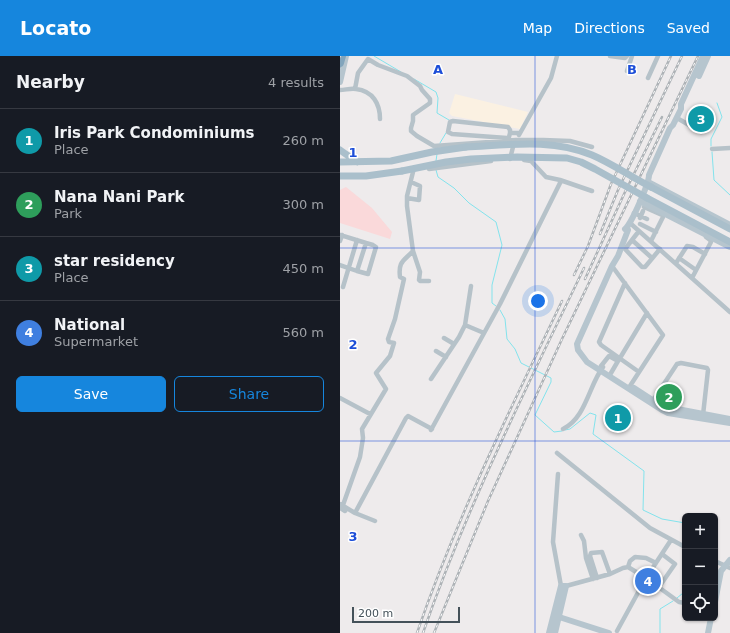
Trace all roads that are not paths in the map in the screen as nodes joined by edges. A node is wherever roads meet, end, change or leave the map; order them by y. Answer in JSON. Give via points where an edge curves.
{"nodes":[{"id":1,"x":342,"y":56,"type":"edge"},
{"id":2,"x":346,"y":56,"type":"edge"},
{"id":3,"x":557,"y":56,"type":"edge"},
{"id":4,"x":610,"y":56,"type":"edge"},
{"id":5,"x":627,"y":56,"type":"edge"},
{"id":6,"x":632,"y":56,"type":"edge"},
{"id":7,"x":658,"y":56,"type":"edge"},
{"id":8,"x":703,"y":56,"type":"edge"},
{"id":9,"x":708,"y":56,"type":"edge"},
{"id":10,"x":340,"y":63,"type":"edge"},
{"id":11,"x":627,"y":71,"type":"dead end"},
{"id":12,"x":698,"y":74,"type":"junction"},
{"id":13,"x":648,"y":78,"type":"dead end"},
{"id":14,"x":340,"y":82,"type":"edge"},
{"id":15,"x":355,"y":89,"type":"junction"},
{"id":16,"x":340,"y":90,"type":"edge"},
{"id":17,"x":677,"y":118,"type":"junction"},
{"id":18,"x":380,"y":119,"type":"dead end"},
{"id":19,"x":701,"y":132,"type":"dead end"},
{"id":20,"x":520,"y":133,"type":"junction"},
{"id":21,"x":510,"y":134,"type":"junction"},
{"id":22,"x":516,"y":140,"type":"junction"},
{"id":23,"x":592,"y":147,"type":"dead end"},
{"id":24,"x":730,"y":148,"type":"edge"},
{"id":25,"x":712,"y":149,"type":"dead end"},
{"id":26,"x":340,"y":150,"type":"edge"},
{"id":27,"x":510,"y":161,"type":"junction"},
{"id":28,"x":531,"y":161,"type":"junction"},
{"id":29,"x":340,"y":162,"type":"edge"},
{"id":30,"x":357,"y":162,"type":"junction"},
{"id":31,"x":413,"y":172,"type":"junction"},
{"id":32,"x":398,"y":173,"type":"junction"},
{"id":33,"x":601,"y":175,"type":"dead end"},
{"id":34,"x":340,"y":176,"type":"edge"},
{"id":35,"x":340,"y":180,"type":"edge"},
{"id":36,"x":560,"y":180,"type":"junction"},
{"id":37,"x":650,"y":181,"type":"junction"},
{"id":38,"x":411,"y":182,"type":"junction"},
{"id":39,"x":592,"y":191,"type":"dead end"},
{"id":40,"x":407,"y":198,"type":"junction"},
{"id":41,"x":643,"y":199,"type":"junction"},
{"id":42,"x":634,"y":213,"type":"junction"},
{"id":43,"x":642,"y":213,"type":"junction"},
{"id":44,"x":648,"y":218,"type":"dead end"},
{"id":45,"x":640,"y":224,"type":"dead end"},
{"id":46,"x":629,"y":225,"type":"junction"},
{"id":47,"x":730,"y":225,"type":"edge"},
{"id":48,"x":730,"y":229,"type":"edge"},
{"id":49,"x":639,"y":231,"type":"junction"},
{"id":50,"x":694,"y":231,"type":"dead end"},
{"id":51,"x":656,"y":232,"type":"junction"},
{"id":52,"x":341,"y":235,"type":"edge"},
{"id":53,"x":357,"y":240,"type":"junction"},
{"id":54,"x":632,"y":240,"type":"junction"},
{"id":55,"x":340,"y":241,"type":"edge"},
{"id":56,"x":651,"y":241,"type":"junction"},
{"id":57,"x":730,"y":242,"type":"edge"},
{"id":58,"x":366,"y":243,"type":"junction"},
{"id":59,"x":730,"y":247,"type":"edge"},
{"id":60,"x":660,"y":249,"type":"junction"},
{"id":61,"x":413,"y":251,"type":"junction"},
{"id":62,"x":705,"y":254,"type":"junction"},
{"id":63,"x":652,"y":258,"type":"junction"},
{"id":64,"x":679,"y":258,"type":"junction"},
{"id":65,"x":614,"y":263,"type":"junction"},
{"id":66,"x":676,"y":263,"type":"junction"},
{"id":67,"x":340,"y":265,"type":"edge"},
{"id":68,"x":348,"y":268,"type":"junction"},
{"id":69,"x":357,"y":270,"type":"junction"},
{"id":70,"x":696,"y":270,"type":"junction"},
{"id":71,"x":340,"y":274,"type":"edge"},
{"id":72,"x":346,"y":276,"type":"junction"},
{"id":73,"x":692,"y":278,"type":"junction"},
{"id":74,"x":428,"y":281,"type":"dead end"},
{"id":75,"x":625,"y":283,"type":"junction"},
{"id":76,"x":471,"y":286,"type":"dead end"},
{"id":77,"x":343,"y":287,"type":"dead end"},
{"id":78,"x":730,"y":312,"type":"edge"},
{"id":79,"x":647,"y":313,"type":"junction"},
{"id":80,"x":465,"y":325,"type":"junction"},
{"id":81,"x":484,"y":333,"type":"junction"},
{"id":82,"x":444,"y":338,"type":"dead end"},
{"id":83,"x":454,"y":344,"type":"junction"},
{"id":84,"x":436,"y":351,"type":"dead end"},
{"id":85,"x":446,"y":357,"type":"junction"},
{"id":86,"x":620,"y":358,"type":"junction"},
{"id":87,"x":602,"y":368,"type":"junction"},
{"id":88,"x":611,"y":372,"type":"junction"},
{"id":89,"x":640,"y":372,"type":"junction"},
{"id":90,"x":431,"y":379,"type":"dead end"},
{"id":91,"x":630,"y":386,"type":"junction"},
{"id":92,"x":340,"y":398,"type":"edge"},
{"id":93,"x":652,"y":402,"type":"junction"},
{"id":94,"x":370,"y":414,"type":"junction"},
{"id":95,"x":703,"y":416,"type":"junction"},
{"id":96,"x":730,"y":419,"type":"edge"},
{"id":97,"x":730,"y":423,"type":"edge"},
{"id":98,"x":564,"y":429,"type":"dead end"},
{"id":99,"x":557,"y":453,"type":"dead end"},
{"id":100,"x":558,"y":474,"type":"dead end"},
{"id":101,"x":342,"y":506,"type":"edge"},
{"id":102,"x":355,"y":513,"type":"junction"},
{"id":103,"x":374,"y":521,"type":"dead end"},
{"id":104,"x":581,"y":535,"type":"dead end"},
{"id":105,"x":671,"y":540,"type":"junction"},
{"id":106,"x":682,"y":546,"type":"edge"},
{"id":107,"x":662,"y":554,"type":"junction"},
{"id":108,"x":730,"y":560,"type":"edge"},
{"id":109,"x":718,"y":562,"type":"edge"},
{"id":110,"x":656,"y":563,"type":"junction"},
{"id":111,"x":628,"y":567,"type":"junction"},
{"id":112,"x":728,"y":567,"type":"edge"},
{"id":113,"x":610,"y":574,"type":"junction"},
{"id":114,"x":595,"y":578,"type":"junction"},
{"id":115,"x":646,"y":578,"type":"junction"},
{"id":116,"x":718,"y":585,"type":"edge"},
{"id":117,"x":563,"y":586,"type":"junction"},
{"id":118,"x":659,"y":587,"type":"junction"},
{"id":119,"x":682,"y":602,"type":"edge"},
{"id":120,"x":557,"y":619,"type":"junction"},
{"id":121,"x":710,"y":621,"type":"edge"},
{"id":122,"x":617,"y":630,"type":"dead end"},
{"id":123,"x":594,"y":632,"type":"edge"},
{"id":124,"x":550,"y":633,"type":"edge"},
{"id":125,"x":555,"y":633,"type":"edge"},
{"id":126,"x":609,"y":633,"type":"edge"},
{"id":127,"x":708,"y":633,"type":"edge"}],
"edges":[{"from":1,"to":10,"type":"highway"},
{"from":2,"to":14,"type":"street"},
{"from":3,"to":20,"type":"street","via":[[551,78]]},
{"from":4,"to":5,"type":"street"},
{"from":6,"to":11,"type":"street"},
{"from":7,"to":13,"type":"street"},
{"from":8,"to":12,"type":"street"},
{"from":9,"to":12,"type":"street"},
{"from":12,"to":17,"type":"street","via":[[685,106]]},
{"from":15,"to":16,"type":"street"},
{"from":15,"to":18,"type":"street","via":[[371,95],[379,104]]},
{"from":15,"to":22,"type":"street","via":[[358,73],[370,59],[378,65],[407,76],[420,86],[430,99],[430,103],[413,115],[410,128],[426,142],[434,146]]},
{"from":17,"to":19,"type":"street"},
{"from":17,"to":37,"type":"street"},
{"from":20,"to":21,"type":"street"},
{"from":20,"to":22,"type":"street"},
{"from":21,"to":21,"type":"street","via":[[507,138],[448,132],[450,122],[453,121],[508,127]]},
{"from":22,"to":23,"type":"street","via":[[566,140]]},
{"from":22,"to":27,"type":"street"},
{"from":24,"to":25,"type":"street"},
{"from":26,"to":30,"type":"main road"},
{"from":27,"to":28,"type":"street"},
{"from":27,"to":31,"type":"street","via":[[469,163]]},
{"from":28,"to":33,"type":"street","via":[[542,158],[577,162]]},
{"from":28,"to":36,"type":"street","via":[[546,177]]},
{"from":29,"to":30,"type":"main road"},
{"from":30,"to":37,"type":"main road","bridge":true,"via":[[390,161],[466,147],[556,145],[576,149]]},
{"from":31,"to":32,"type":"street"},
{"from":31,"to":38,"type":"street"},
{"from":32,"to":34,"type":"main road"},
{"from":32,"to":35,"type":"street"},
{"from":32,"to":41,"type":"main road","bridge":true,"via":[[471,159],[567,158],[595,169]]},
{"from":36,"to":39,"type":"street"},
{"from":36,"to":81,"type":"street"},
{"from":37,"to":41,"type":"street"},
{"from":37,"to":47,"type":"street"},
{"from":37,"to":48,"type":"main road"},
{"from":38,"to":40,"type":"street"},
{"from":38,"to":40,"type":"street","via":[[420,186],[419,200]]},
{"from":40,"to":61,"type":"street"},
{"from":41,"to":42,"type":"street"},
{"from":41,"to":57,"type":"main road"},
{"from":41,"to":59,"type":"street"},
{"from":42,"to":43,"type":"street"},
{"from":42,"to":46,"type":"street"},
{"from":43,"to":44,"type":"street"},
{"from":43,"to":51,"type":"street","via":[[662,216]]},
{"from":45,"to":51,"type":"street"},
{"from":46,"to":49,"type":"street"},
{"from":46,"to":65,"type":"street"},
{"from":49,"to":54,"type":"street"},
{"from":49,"to":56,"type":"street"},
{"from":50,"to":62,"type":"street","via":[[710,240]]},
{"from":51,"to":56,"type":"street"},
{"from":52,"to":53,"type":"street"},
{"from":52,"to":55,"type":"street"},
{"from":53,"to":58,"type":"street"},
{"from":53,"to":68,"type":"street"},
{"from":54,"to":63,"type":"street"},
{"from":54,"to":63,"type":"street","via":[[625,249],[642,267],[645,267]]},
{"from":56,"to":60,"type":"street"},
{"from":58,"to":69,"type":"street"},
{"from":58,"to":69,"type":"street","via":[[376,247],[368,274]]},
{"from":60,"to":63,"type":"street"},
{"from":60,"to":66,"type":"street"},
{"from":61,"to":74,"type":"street","via":[[420,272],[419,280]]},
{"from":61,"to":94,"type":"street","via":[[401,261],[399,268],[400,277],[404,279],[388,339],[394,343],[390,356],[376,373],[386,389]]},
{"from":62,"to":64,"type":"street","via":[[687,246]]},
{"from":62,"to":70,"type":"street"},
{"from":64,"to":66,"type":"street"},
{"from":64,"to":70,"type":"street"},
{"from":65,"to":75,"type":"street"},
{"from":65,"to":87,"type":"street","via":[[577,344],[582,355]]},
{"from":66,"to":73,"type":"street"},
{"from":67,"to":68,"type":"street"},
{"from":68,"to":69,"type":"street"},
{"from":68,"to":72,"type":"street"},
{"from":70,"to":73,"type":"street"},
{"from":71,"to":72,"type":"street"},
{"from":72,"to":77,"type":"street"},
{"from":73,"to":78,"type":"street"},
{"from":75,"to":79,"type":"street"},
{"from":75,"to":86,"type":"street","via":[[599,342]]},
{"from":76,"to":80,"type":"street"},
{"from":79,"to":86,"type":"street"},
{"from":79,"to":89,"type":"street","via":[[663,335]]},
{"from":80,"to":81,"type":"street"},
{"from":80,"to":83,"type":"street"},
{"from":81,"to":102,"type":"street","via":[[431,429],[408,416],[406,418]]},
{"from":82,"to":83,"type":"street"},
{"from":83,"to":85,"type":"street"},
{"from":84,"to":85,"type":"street"},
{"from":85,"to":90,"type":"street"},
{"from":86,"to":89,"type":"street"},
{"from":87,"to":88,"type":"street"},
{"from":87,"to":88,"type":"street","via":[[609,356],[618,361]]},
{"from":87,"to":93,"type":"street"},
{"from":87,"to":98,"type":"street","via":[[578,415]]},
{"from":88,"to":91,"type":"street"},
{"from":89,"to":91,"type":"street"},
{"from":91,"to":93,"type":"street"},
{"from":92,"to":94,"type":"street"},
{"from":93,"to":95,"type":"street","via":[[688,414]]},
{"from":93,"to":95,"type":"street","via":[[677,364],[682,362],[707,368]]},
{"from":94,"to":101,"type":"street","via":[[362,429],[360,457]]},
{"from":95,"to":96,"type":"street"},
{"from":95,"to":97,"type":"street"},
{"from":99,"to":105,"type":"street","via":[[650,528]]},
{"from":100,"to":117,"type":"street","via":[[553,542]]},
{"from":101,"to":102,"type":"street"},
{"from":102,"to":103,"type":"street"},
{"from":104,"to":114,"type":"street","via":[[586,558]]},
{"from":105,"to":106,"type":"street"},
{"from":105,"to":107,"type":"street"},
{"from":107,"to":110,"type":"street"},
{"from":107,"to":118,"type":"street","via":[[675,564]]},
{"from":108,"to":112,"type":"street"},
{"from":109,"to":112,"type":"street"},
{"from":110,"to":111,"type":"street","via":[[646,558],[635,557],[630,560]]},
{"from":110,"to":115,"type":"street"},
{"from":111,"to":113,"type":"street"},
{"from":111,"to":115,"type":"street"},
{"from":112,"to":116,"type":"street","via":[[720,574]]},
{"from":113,"to":114,"type":"street"},
{"from":113,"to":114,"type":"street","via":[[602,552],[591,553]]},
{"from":114,"to":117,"type":"street"},
{"from":115,"to":118,"type":"street"},
{"from":115,"to":122,"type":"street"},
{"from":117,"to":120,"type":"street"},
{"from":118,"to":119,"type":"street"},
{"from":120,"to":123,"type":"street"},
{"from":120,"to":124,"type":"street"},
{"from":120,"to":125,"type":"street"},
{"from":121,"to":127,"type":"street"},
{"from":123,"to":126,"type":"street"}]}
